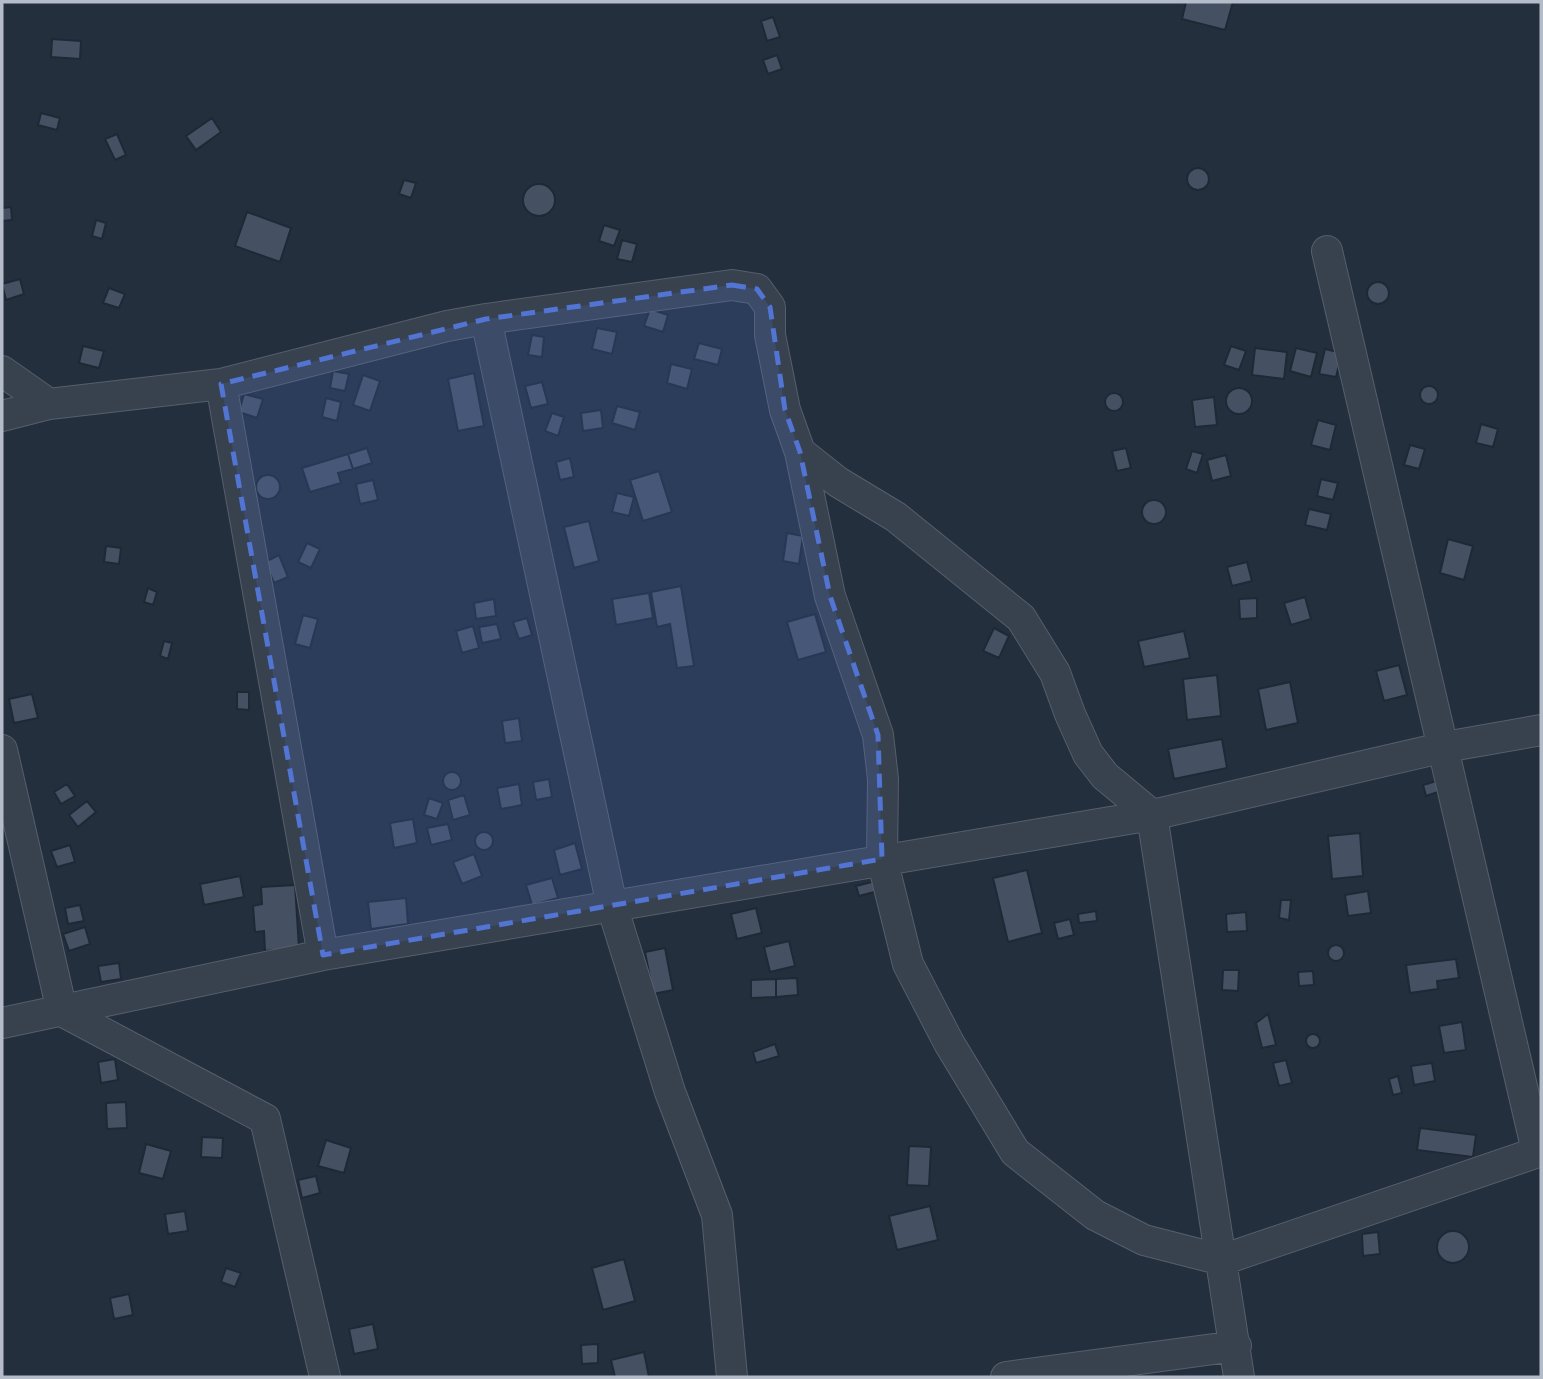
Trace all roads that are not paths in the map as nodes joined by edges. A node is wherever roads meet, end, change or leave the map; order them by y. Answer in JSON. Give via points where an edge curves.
{"nodes":[{"id":1,"x":1327,"y":251,"type":"dead end"},
{"id":2,"x":486,"y":319,"type":"junction"},
{"id":3,"x":2,"y":371,"type":"edge"},
{"id":4,"x":221,"y":384,"type":"junction"},
{"id":5,"x":49,"y":404,"type":"junction"},
{"id":6,"x":2,"y":416,"type":"edge"},
{"id":7,"x":800,"y":452,"type":"junction"},
{"id":8,"x":1541,"y":730,"type":"edge"},
{"id":9,"x":1444,"y":747,"type":"junction"},
{"id":10,"x":2,"y":750,"type":"edge"},
{"id":11,"x":1153,"y":815,"type":"junction"},
{"id":12,"x":883,"y":859,"type":"junction"},
{"id":13,"x":612,"y":905,"type":"junction"},
{"id":14,"x":323,"y":955,"type":"junction"},
{"id":15,"x":62,"y":1011,"type":"junction"},
{"id":16,"x":2,"y":1023,"type":"edge"},
{"id":17,"x":1539,"y":1151,"type":"edge"},
{"id":18,"x":1222,"y":1260,"type":"junction"},
{"id":19,"x":1236,"y":1346,"type":"junction"},
{"id":20,"x":325,"y":1377,"type":"edge"},
{"id":21,"x":732,"y":1377,"type":"edge"},
{"id":22,"x":1006,"y":1377,"type":"edge"},
{"id":23,"x":1238,"y":1377,"type":"edge"}],
"edges":[{"from":1,"to":9,"type":"street"},
{"from":2,"to":4,"type":"street"},
{"from":2,"to":7,"type":"street","via":[[732,285],[757,289],[770,307],[770,335],[785,410]]},
{"from":2,"to":13,"type":"street"},
{"from":3,"to":5,"type":"street"},
{"from":4,"to":5,"type":"street"},
{"from":4,"to":14,"type":"street"},
{"from":5,"to":6,"type":"street"},
{"from":7,"to":11,"type":"street","via":[[838,482],[897,517],[1021,618],[1055,673],[1088,754],[1105,776]]},
{"from":7,"to":12,"type":"street","via":[[830,596],[878,735]]},
{"from":8,"to":9,"type":"street"},
{"from":9,"to":11,"type":"street"},
{"from":9,"to":17,"type":"street"},
{"from":10,"to":15,"type":"street"},
{"from":11,"to":12,"type":"street"},
{"from":11,"to":18,"type":"street"},
{"from":12,"to":13,"type":"street"},
{"from":12,"to":18,"type":"street","via":[[908,964],[1015,1152],[1095,1215],[1144,1240]]},
{"from":13,"to":14,"type":"street"},
{"from":13,"to":21,"type":"street","via":[[670,1092],[717,1215]]},
{"from":14,"to":15,"type":"street"},
{"from":15,"to":16,"type":"street"},
{"from":15,"to":20,"type":"street","via":[[265,1119]]},
{"from":17,"to":18,"type":"street"},
{"from":18,"to":19,"type":"street"},
{"from":19,"to":22,"type":"street"},
{"from":19,"to":23,"type":"street"}]}
